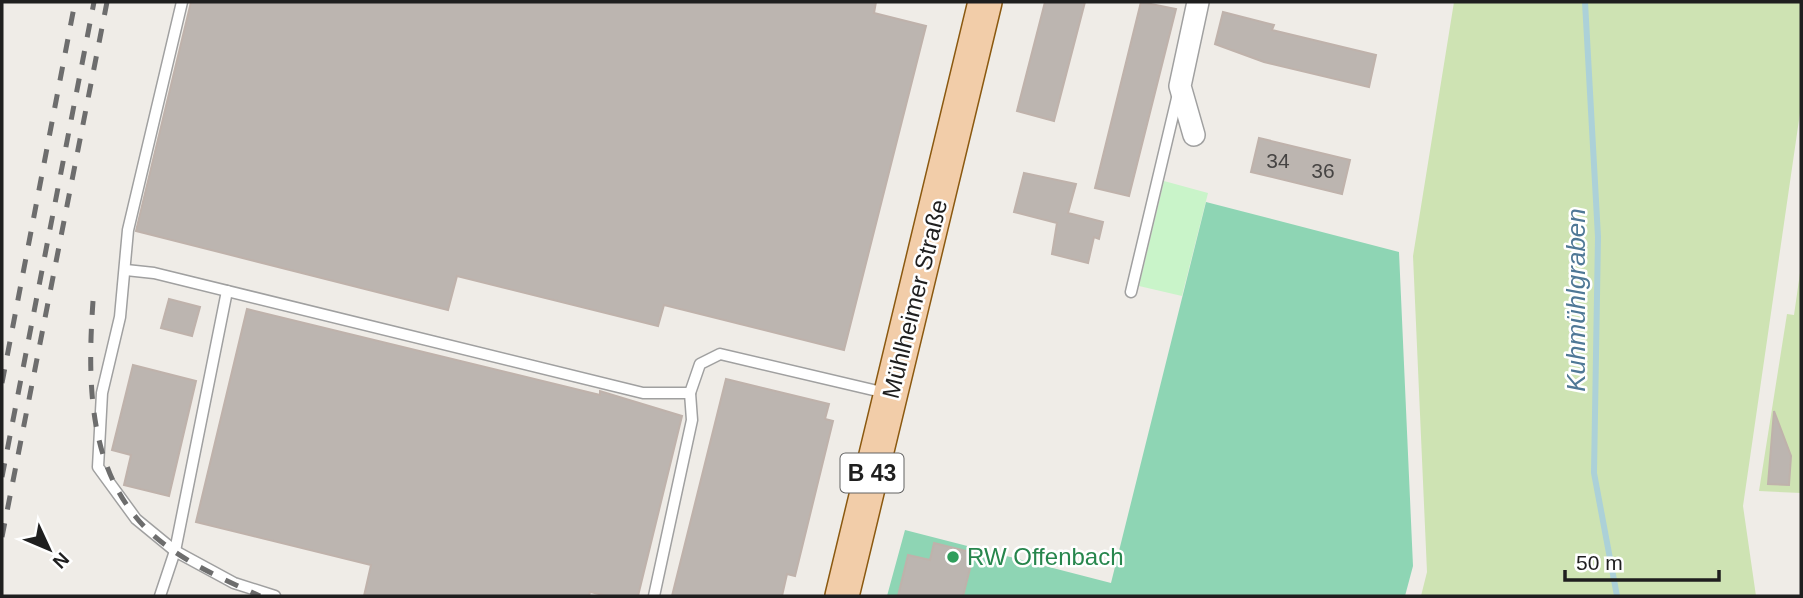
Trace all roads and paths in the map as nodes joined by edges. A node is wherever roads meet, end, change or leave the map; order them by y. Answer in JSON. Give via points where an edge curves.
{"nodes":[{"id":1,"x":182,"y":2,"type":"edge"},
{"id":2,"x":985,"y":2,"type":"edge"},
{"id":3,"x":1196,"y":2,"type":"edge"},
{"id":4,"x":1180,"y":86,"type":"junction"},
{"id":5,"x":1194,"y":135,"type":"dead end"},
{"id":6,"x":126,"y":270,"type":"junction"},
{"id":7,"x":227,"y":291,"type":"junction"},
{"id":8,"x":1131,"y":292,"type":"dead end"},
{"id":9,"x":690,"y":393,"type":"junction"},
{"id":10,"x":892,"y":394,"type":"junction"},
{"id":11,"x":175,"y":551,"type":"junction"},
{"id":12,"x":160,"y":596,"type":"edge"},
{"id":13,"x":275,"y":596,"type":"edge"},
{"id":14,"x":654,"y":596,"type":"edge"},
{"id":15,"x":842,"y":596,"type":"edge"}],
"edges":[{"from":1,"to":6,"type":"lane","via":[[128,230]]},
{"from":2,"to":10,"type":"main road","name":"Mühlheimer Straße","number":"B 43"},
{"from":3,"to":4,"type":"street"},
{"from":4,"to":5,"type":"street"},
{"from":4,"to":8,"type":"lane"},
{"from":6,"to":7,"type":"lane"},
{"from":6,"to":11,"type":"lane","via":[[102,393],[98,467],[135,519]]},
{"from":7,"to":9,"type":"lane","via":[[643,393]]},
{"from":7,"to":11,"type":"lane"},
{"from":9,"to":10,"type":"lane","via":[[701,364],[720,354]]},
{"from":9,"to":14,"type":"lane","via":[[692,420]]},
{"from":10,"to":15,"type":"main road","name":"Mühlheimer Straße","number":"B 43"},
{"from":11,"to":12,"type":"lane"},
{"from":11,"to":13,"type":"lane","via":[[234,583]]}]}
